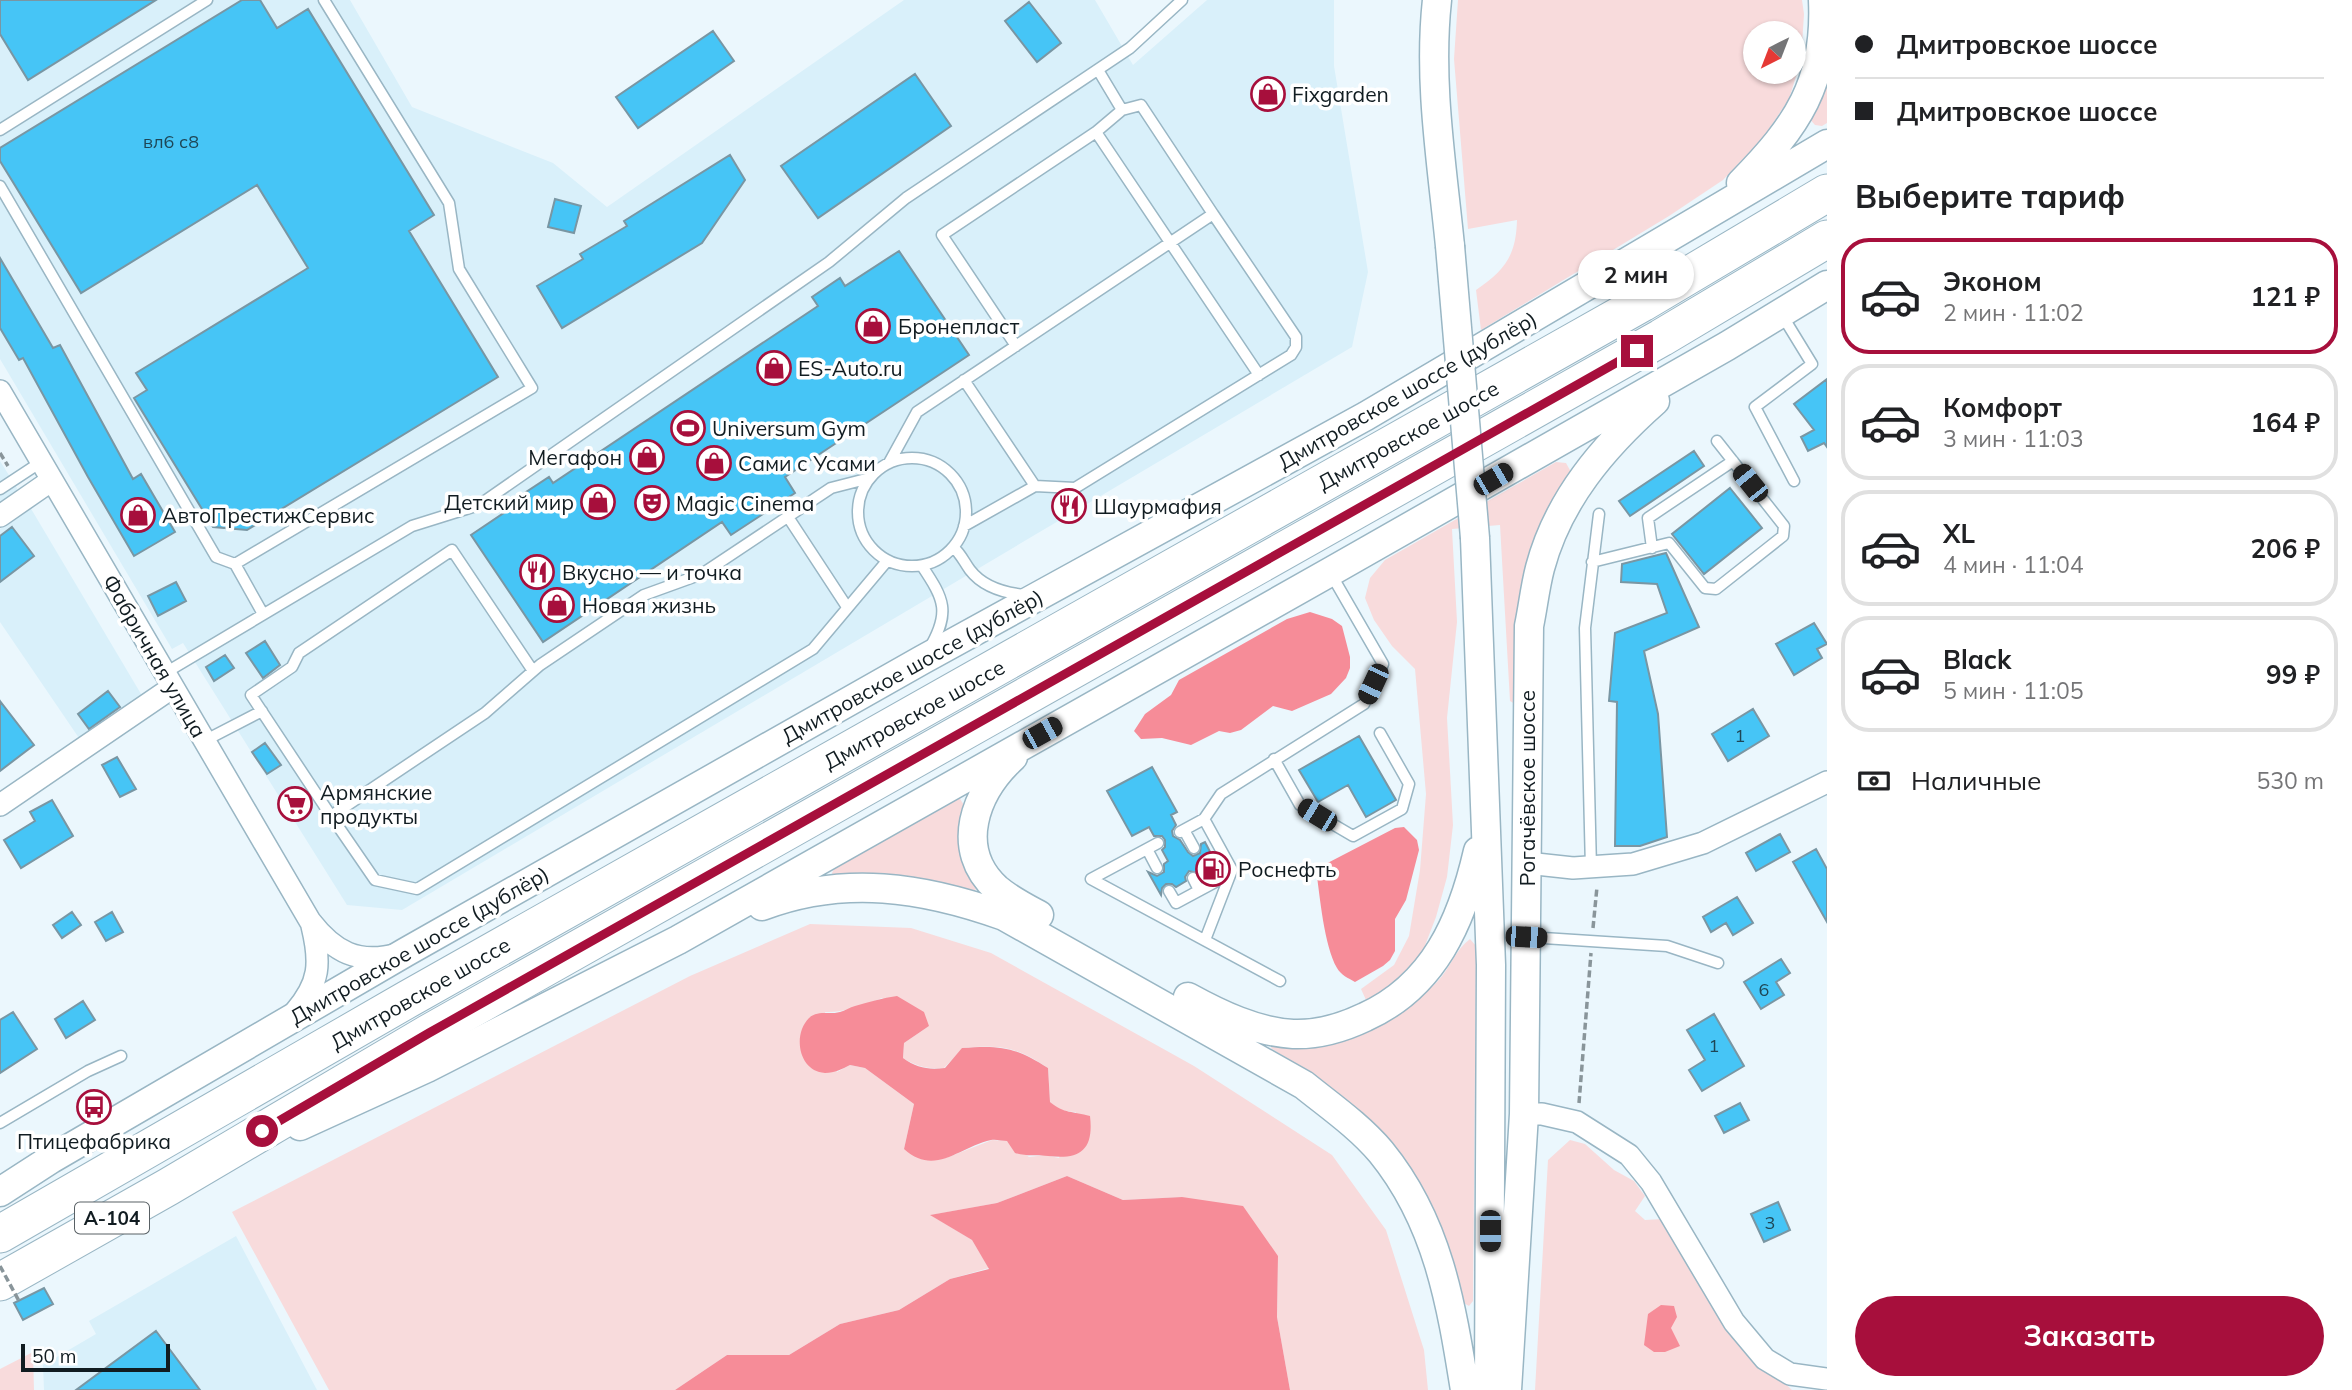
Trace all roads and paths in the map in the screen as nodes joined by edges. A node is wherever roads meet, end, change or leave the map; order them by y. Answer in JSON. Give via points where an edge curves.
{"nodes":[{"id":1,"x":207,"y":0,"type":"edge"},
{"id":2,"x":324,"y":0,"type":"edge"},
{"id":3,"x":1182,"y":0,"type":"edge"},
{"id":4,"x":1437,"y":0,"type":"edge"},
{"id":5,"x":1823,"y":0,"type":"edge"},
{"id":6,"x":1098,"y":70,"type":"junction"},
{"id":7,"x":1122,"y":110,"type":"junction"},
{"id":8,"x":0,"y":130,"type":"edge"},
{"id":9,"x":1096,"y":132,"type":"junction"},
{"id":10,"x":1827,"y":144,"type":"edge"},
{"id":11,"x":0,"y":186,"type":"edge"},
{"id":12,"x":1827,"y":193,"type":"edge"},
{"id":13,"x":1213,"y":214,"type":"junction"},
{"id":14,"x":1709,"y":215,"type":"junction"},
{"id":15,"x":1827,"y":239,"type":"edge"},
{"id":16,"x":1170,"y":242,"type":"junction"},
{"id":17,"x":1827,"y":285,"type":"edge"},
{"id":18,"x":1781,"y":313,"type":"junction"},
{"id":19,"x":1016,"y":346,"type":"junction"},
{"id":20,"x":1727,"y":346,"type":"junction"},
{"id":21,"x":1259,"y":375,"type":"junction"},
{"id":22,"x":964,"y":380,"type":"junction"},
{"id":23,"x":0,"y":391,"type":"edge"},
{"id":24,"x":1717,"y":441,"type":"dead end"},
{"id":25,"x":1733,"y":461,"type":"junction"},
{"id":26,"x":889,"y":463,"type":"junction"},
{"id":27,"x":46,"y":471,"type":"junction"},
{"id":28,"x":870,"y":478,"type":"junction"},
{"id":29,"x":1794,"y":481,"type":"dead end"},
{"id":30,"x":1035,"y":486,"type":"junction"},
{"id":31,"x":0,"y":487,"type":"edge"},
{"id":32,"x":1599,"y":514,"type":"dead end"},
{"id":33,"x":0,"y":516,"type":"edge"},
{"id":34,"x":788,"y":517,"type":"junction"},
{"id":35,"x":964,"y":526,"type":"junction"},
{"id":36,"x":953,"y":547,"type":"junction"},
{"id":37,"x":1652,"y":548,"type":"junction"},
{"id":38,"x":887,"y":561,"type":"junction"},
{"id":39,"x":1592,"y":562,"type":"junction"},
{"id":40,"x":235,"y":564,"type":"junction"},
{"id":41,"x":922,"y":566,"type":"junction"},
{"id":42,"x":1330,"y":572,"type":"junction"},
{"id":43,"x":1038,"y":596,"type":"junction"},
{"id":44,"x":847,"y":607,"type":"junction"},
{"id":45,"x":263,"y":614,"type":"junction"},
{"id":46,"x":922,"y":660,"type":"junction"},
{"id":47,"x":533,"y":671,"type":"junction"},
{"id":48,"x":169,"y":680,"type":"junction"},
{"id":49,"x":262,"y":711,"type":"junction"},
{"id":50,"x":1042,"y":733,"type":"junction"},
{"id":51,"x":1380,"y":733,"type":"dead end"},
{"id":52,"x":204,"y":741,"type":"junction"},
{"id":53,"x":1274,"y":759,"type":"junction"},
{"id":54,"x":1827,"y":782,"type":"edge"},
{"id":55,"x":0,"y":805,"type":"edge"},
{"id":56,"x":331,"y":816,"type":"junction"},
{"id":57,"x":1486,"y":818,"type":"junction"},
{"id":58,"x":1204,"y":819,"type":"junction"},
{"id":59,"x":1158,"y":843,"type":"dead end"},
{"id":60,"x":1194,"y":848,"type":"dead end"},
{"id":61,"x":1147,"y":849,"type":"junction"},
{"id":62,"x":1527,"y":863,"type":"junction"},
{"id":63,"x":1157,"y":868,"type":"dead end"},
{"id":64,"x":1595,"y":868,"type":"junction"},
{"id":65,"x":1206,"y":871,"type":"dead end"},
{"id":66,"x":1230,"y":874,"type":"junction"},
{"id":67,"x":1193,"y":878,"type":"dead end"},
{"id":68,"x":1213,"y":883,"type":"junction"},
{"id":69,"x":1199,"y":890,"type":"junction"},
{"id":70,"x":1169,"y":891,"type":"dead end"},
{"id":71,"x":310,"y":921,"type":"junction"},
{"id":72,"x":1526,"y":937,"type":"junction"},
{"id":73,"x":678,"y":940,"type":"junction"},
{"id":74,"x":1205,"y":940,"type":"junction"},
{"id":75,"x":1592,"y":941,"type":"junction"},
{"id":76,"x":406,"y":952,"type":"junction"},
{"id":77,"x":1718,"y":962,"type":"dead end"},
{"id":78,"x":1280,"y":981,"type":"dead end"},
{"id":79,"x":288,"y":1020,"type":"junction"},
{"id":80,"x":121,"y":1056,"type":"dead end"},
{"id":81,"x":1524,"y":1114,"type":"junction"},
{"id":82,"x":1577,"y":1122,"type":"junction"},
{"id":83,"x":0,"y":1123,"type":"edge"},
{"id":84,"x":168,"y":1187,"type":"junction"},
{"id":85,"x":0,"y":1192,"type":"edge"},
{"id":86,"x":0,"y":1234,"type":"edge"},
{"id":87,"x":0,"y":1266,"type":"edge"},
{"id":88,"x":9,"y":1292,"type":"edge"},
{"id":89,"x":1827,"y":1379,"type":"edge"},
{"id":90,"x":1465,"y":1390,"type":"edge"},
{"id":91,"x":1489,"y":1390,"type":"edge"},
{"id":92,"x":1507,"y":1390,"type":"edge"}],
"edges":[{"from":1,"to":8,"type":"lane"},
{"from":2,"to":40,"type":"lane","via":[[449,203],[459,269],[532,388]]},
{"from":3,"to":6,"type":"lane","via":[[1130,48]]},
{"from":4,"to":57,"type":"main road","bridge":true,"via":[[1434,82],[1475,538]]},
{"from":5,"to":14,"type":"main road","via":[[1820,67],[1799,115],[1773,151]]},
{"from":6,"to":7,"type":"lane"},
{"from":6,"to":45,"type":"lane","via":[[906,198],[828,262],[479,505],[412,526]]},
{"from":7,"to":9,"type":"lane"},
{"from":7,"to":13,"type":"lane","via":[[1141,105]]},
{"from":9,"to":16,"type":"lane"},
{"from":9,"to":19,"type":"lane","via":[[942,235]]},
{"from":10,"to":14,"type":"main road","name":"Дмитровское шоссе (дублёр)"},
{"from":11,"to":40,"type":"lane","via":[[216,557]]},
{"from":12,"to":86,"type":"highway","name":"Дмитровское шоссе","number":"А-104","via":[[1642,303]]},
{"from":13,"to":16,"type":"lane"},
{"from":13,"to":21,"type":"lane","via":[[1296,337],[1291,355]]},
{"from":14,"to":43,"type":"main road","name":"Дмитровское шоссе (дублёр)","via":[[1366,416]]},
{"from":15,"to":84,"type":"highway","name":"Дмитровское шоссе","number":"А-104","via":[[1661,338],[429,1033]]},
{"from":16,"to":19,"type":"lane"},
{"from":16,"to":21,"type":"lane"},
{"from":17,"to":18,"type":"main road"},
{"from":18,"to":20,"type":"main road"},
{"from":18,"to":29,"type":"lane","via":[[1812,364],[1755,407]]},
{"from":19,"to":22,"type":"lane"},
{"from":20,"to":42,"type":"main road"},
{"from":20,"to":62,"type":"main road","name":"Рогачёвское шоссе","via":[[1622,430],[1586,472],[1560,514],[1540,567],[1529,626]]},
{"from":21,"to":30,"type":"lane","via":[[1075,488]]},
{"from":22,"to":26,"type":"lane","via":[[917,412]]},
{"from":22,"to":30,"type":"lane"},
{"from":23,"to":27,"type":"street","name":"Фабричная улица"},
{"from":24,"to":25,"type":"lane"},
{"from":25,"to":37,"type":"lane","via":[[1648,518]]},
{"from":25,"to":37,"type":"lane","via":[[1784,526],[1783,537],[1716,589],[1705,588],[1670,543]]},
{"from":26,"to":28,"type":"lane"},
{"from":26,"to":35,"type":"lane","via":[[925,460],[946,471],[965,501]]},
{"from":27,"to":31,"type":"lane"},
{"from":27,"to":33,"type":"street"},
{"from":27,"to":48,"type":"street","name":"Фабричная улица"},
{"from":28,"to":34,"type":"lane","via":[[831,488]]},
{"from":28,"to":38,"type":"lane","via":[[859,499],[859,523],[868,545]]},
{"from":30,"to":35,"type":"lane"},
{"from":32,"to":39,"type":"lane"},
{"from":34,"to":44,"type":"lane"},
{"from":34,"to":47,"type":"lane","via":[[702,574],[644,595]]},
{"from":35,"to":36,"type":"lane"},
{"from":36,"to":41,"type":"lane"},
{"from":36,"to":43,"type":"lane","via":[[971,572],[988,585],[1005,593]]},
{"from":37,"to":39,"type":"lane"},
{"from":38,"to":41,"type":"lane"},
{"from":38,"to":44,"type":"lane"},
{"from":39,"to":64,"type":"lane","via":[[1585,628]]},
{"from":40,"to":45,"type":"lane"},
{"from":41,"to":46,"type":"lane","via":[[940,593],[943,612],[938,634]]},
{"from":42,"to":50,"type":"main road"},
{"from":42,"to":53,"type":"lane","via":[[1382,664],[1364,704]]},
{"from":43,"to":46,"type":"main road","name":"Дмитровское шоссе (дублёр)"},
{"from":44,"to":56,"type":"lane","via":[[813,649],[417,889],[374,880]]},
{"from":45,"to":48,"type":"lane"},
{"from":46,"to":76,"type":"main road","name":"Дмитровское шоссе (дублёр)"},
{"from":47,"to":49,"type":"lane","via":[[452,550],[299,653],[292,667],[251,695]]},
{"from":47,"to":56,"type":"lane","via":[[485,713]]},
{"from":48,"to":52,"type":"street","name":"Фабричная улица"},
{"from":48,"to":55,"type":"street"},
{"from":49,"to":52,"type":"lane"},
{"from":49,"to":56,"type":"lane"},
{"from":50,"to":57,"type":"main road","via":[[1010,760],[981,800],[973,830],[982,872],[1009,899],[1213,1011],[1293,1034],[1338,1030],[1383,1009],[1406,993],[1432,964],[1469,888]]},
{"from":50,"to":73,"type":"main road"},
{"from":51,"to":53,"type":"lane","via":[[1409,784],[1402,809],[1353,836],[1300,805]]},
{"from":52,"to":71,"type":"street","name":"Фабричная улица"},
{"from":53,"to":58,"type":"lane","via":[[1221,794]]},
{"from":54,"to":64,"type":"street","via":[[1703,842],[1633,864]]},
{"from":57,"to":91,"type":"main road","via":[[1491,965]]},
{"from":58,"to":60,"type":"lane","via":[[1182,831]]},
{"from":58,"to":66,"type":"lane","via":[[1232,870]]},
{"from":59,"to":61,"type":"lane"},
{"from":61,"to":63,"type":"lane"},
{"from":61,"to":74,"type":"lane","via":[[1091,879]]},
{"from":62,"to":64,"type":"street"},
{"from":62,"to":72,"type":"main road","name":"Рогачёвское шоссе"},
{"from":64,"to":75,"type":"path"},
{"from":65,"to":68,"type":"lane"},
{"from":66,"to":68,"type":"lane"},
{"from":66,"to":74,"type":"lane"},
{"from":67,"to":69,"type":"lane"},
{"from":68,"to":69,"type":"lane"},
{"from":69,"to":70,"type":"lane","via":[[1176,903]]},
{"from":71,"to":76,"type":"street","name":"Фабричная улица","via":[[341,951],[382,958]]},
{"from":71,"to":79,"type":"street","name":"Фабричная улица","via":[[318,965],[307,999]]},
{"from":72,"to":75,"type":"lane"},
{"from":72,"to":81,"type":"main road","name":"Рогачёвское шоссе"},
{"from":73,"to":84,"type":"main road","via":[[427,1068]]},
{"from":73,"to":90,"type":"main road","via":[[803,893],[870,886],[906,889],[1004,916],[1235,1044],[1304,1085],[1349,1120],[1404,1184],[1424,1219],[1441,1266]]},
{"from":74,"to":78,"type":"lane"},
{"from":75,"to":77,"type":"lane","via":[[1667,946]]},
{"from":75,"to":82,"type":"path"},
{"from":76,"to":79,"type":"main road","name":"Дмитровское шоссе (дублёр)"},
{"from":79,"to":85,"type":"main road","name":"Дмитровское шоссе (дублёр)"},
{"from":80,"to":83,"type":"lane"},
{"from":81,"to":82,"type":"street"},
{"from":81,"to":92,"type":"main road","name":"Рогачёвское шоссе"},
{"from":82,"to":89,"type":"street","via":[[1629,1154],[1734,1322],[1765,1359],[1790,1374]]},
{"from":84,"to":88,"type":"highway","name":"Дмитровское шоссе","number":"А-104"},
{"from":87,"to":88,"type":"path","bridge":true}]}
